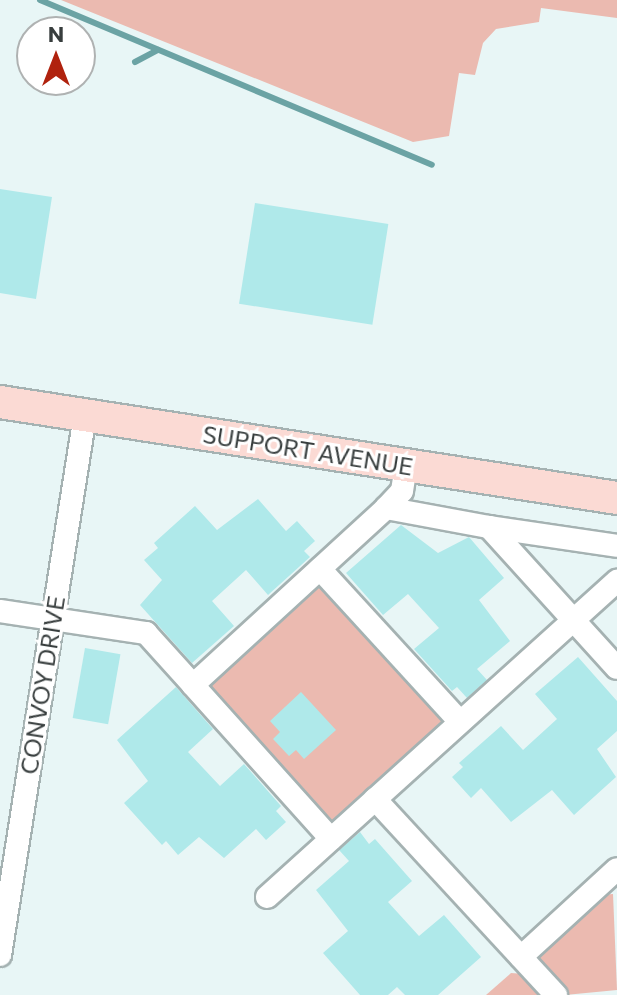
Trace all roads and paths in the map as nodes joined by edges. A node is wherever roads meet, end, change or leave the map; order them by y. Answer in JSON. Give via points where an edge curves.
{"nodes":[{"id":1,"x":0,"y":402,"type":"edge"},
{"id":2,"x":85,"y":415,"type":"junction"},
{"id":3,"x":406,"y":465,"type":"junction"},
{"id":4,"x":617,"y":498,"type":"edge"},
{"id":5,"x":386,"y":508,"type":"junction"},
{"id":6,"x":489,"y":527,"type":"junction"},
{"id":7,"x":617,"y":546,"type":"edge"},
{"id":8,"x":320,"y":569,"type":"junction"},
{"id":9,"x":617,"y":581,"type":"edge"},
{"id":10,"x":0,"y":611,"type":"edge"},
{"id":11,"x":52,"y":619,"type":"junction"},
{"id":12,"x":574,"y":620,"type":"junction"},
{"id":13,"x":617,"y":668,"type":"edge"},
{"id":14,"x":193,"y":685,"type":"junction"},
{"id":15,"x":460,"y":722,"type":"junction"},
{"id":16,"x":375,"y":799,"type":"junction"},
{"id":17,"x":331,"y":839,"type":"junction"},
{"id":18,"x":614,"y":878,"type":"edge"},
{"id":19,"x":267,"y":897,"type":"dead end"},
{"id":20,"x":0,"y":955,"type":"edge"},
{"id":21,"x":521,"y":957,"type":"junction"},
{"id":22,"x":556,"y":995,"type":"edge"}],
"edges":[{"from":1,"to":2,"type":"street","name":"SUPPORT AVENUE"},
{"from":2,"to":3,"type":"street","name":"SUPPORT AVENUE"},
{"from":2,"to":11,"type":"street","name":"CONVOY DRIVE"},
{"from":3,"to":4,"type":"street","name":"SUPPORT AVENUE"},
{"from":3,"to":5,"type":"street","via":[[402,491]]},
{"from":5,"to":6,"type":"street"},
{"from":5,"to":8,"type":"street"},
{"from":6,"to":7,"type":"street"},
{"from":6,"to":12,"type":"street"},
{"from":8,"to":14,"type":"street"},
{"from":8,"to":15,"type":"street"},
{"from":9,"to":12,"type":"street"},
{"from":10,"to":11,"type":"street"},
{"from":11,"to":14,"type":"street","via":[[146,633]]},
{"from":11,"to":20,"type":"street","name":"CONVOY DRIVE"},
{"from":12,"to":13,"type":"street"},
{"from":12,"to":15,"type":"street"},
{"from":14,"to":17,"type":"street"},
{"from":15,"to":16,"type":"street"},
{"from":16,"to":17,"type":"street"},
{"from":16,"to":21,"type":"street"},
{"from":17,"to":19,"type":"street"},
{"from":18,"to":21,"type":"street"},
{"from":21,"to":22,"type":"street"}]}
